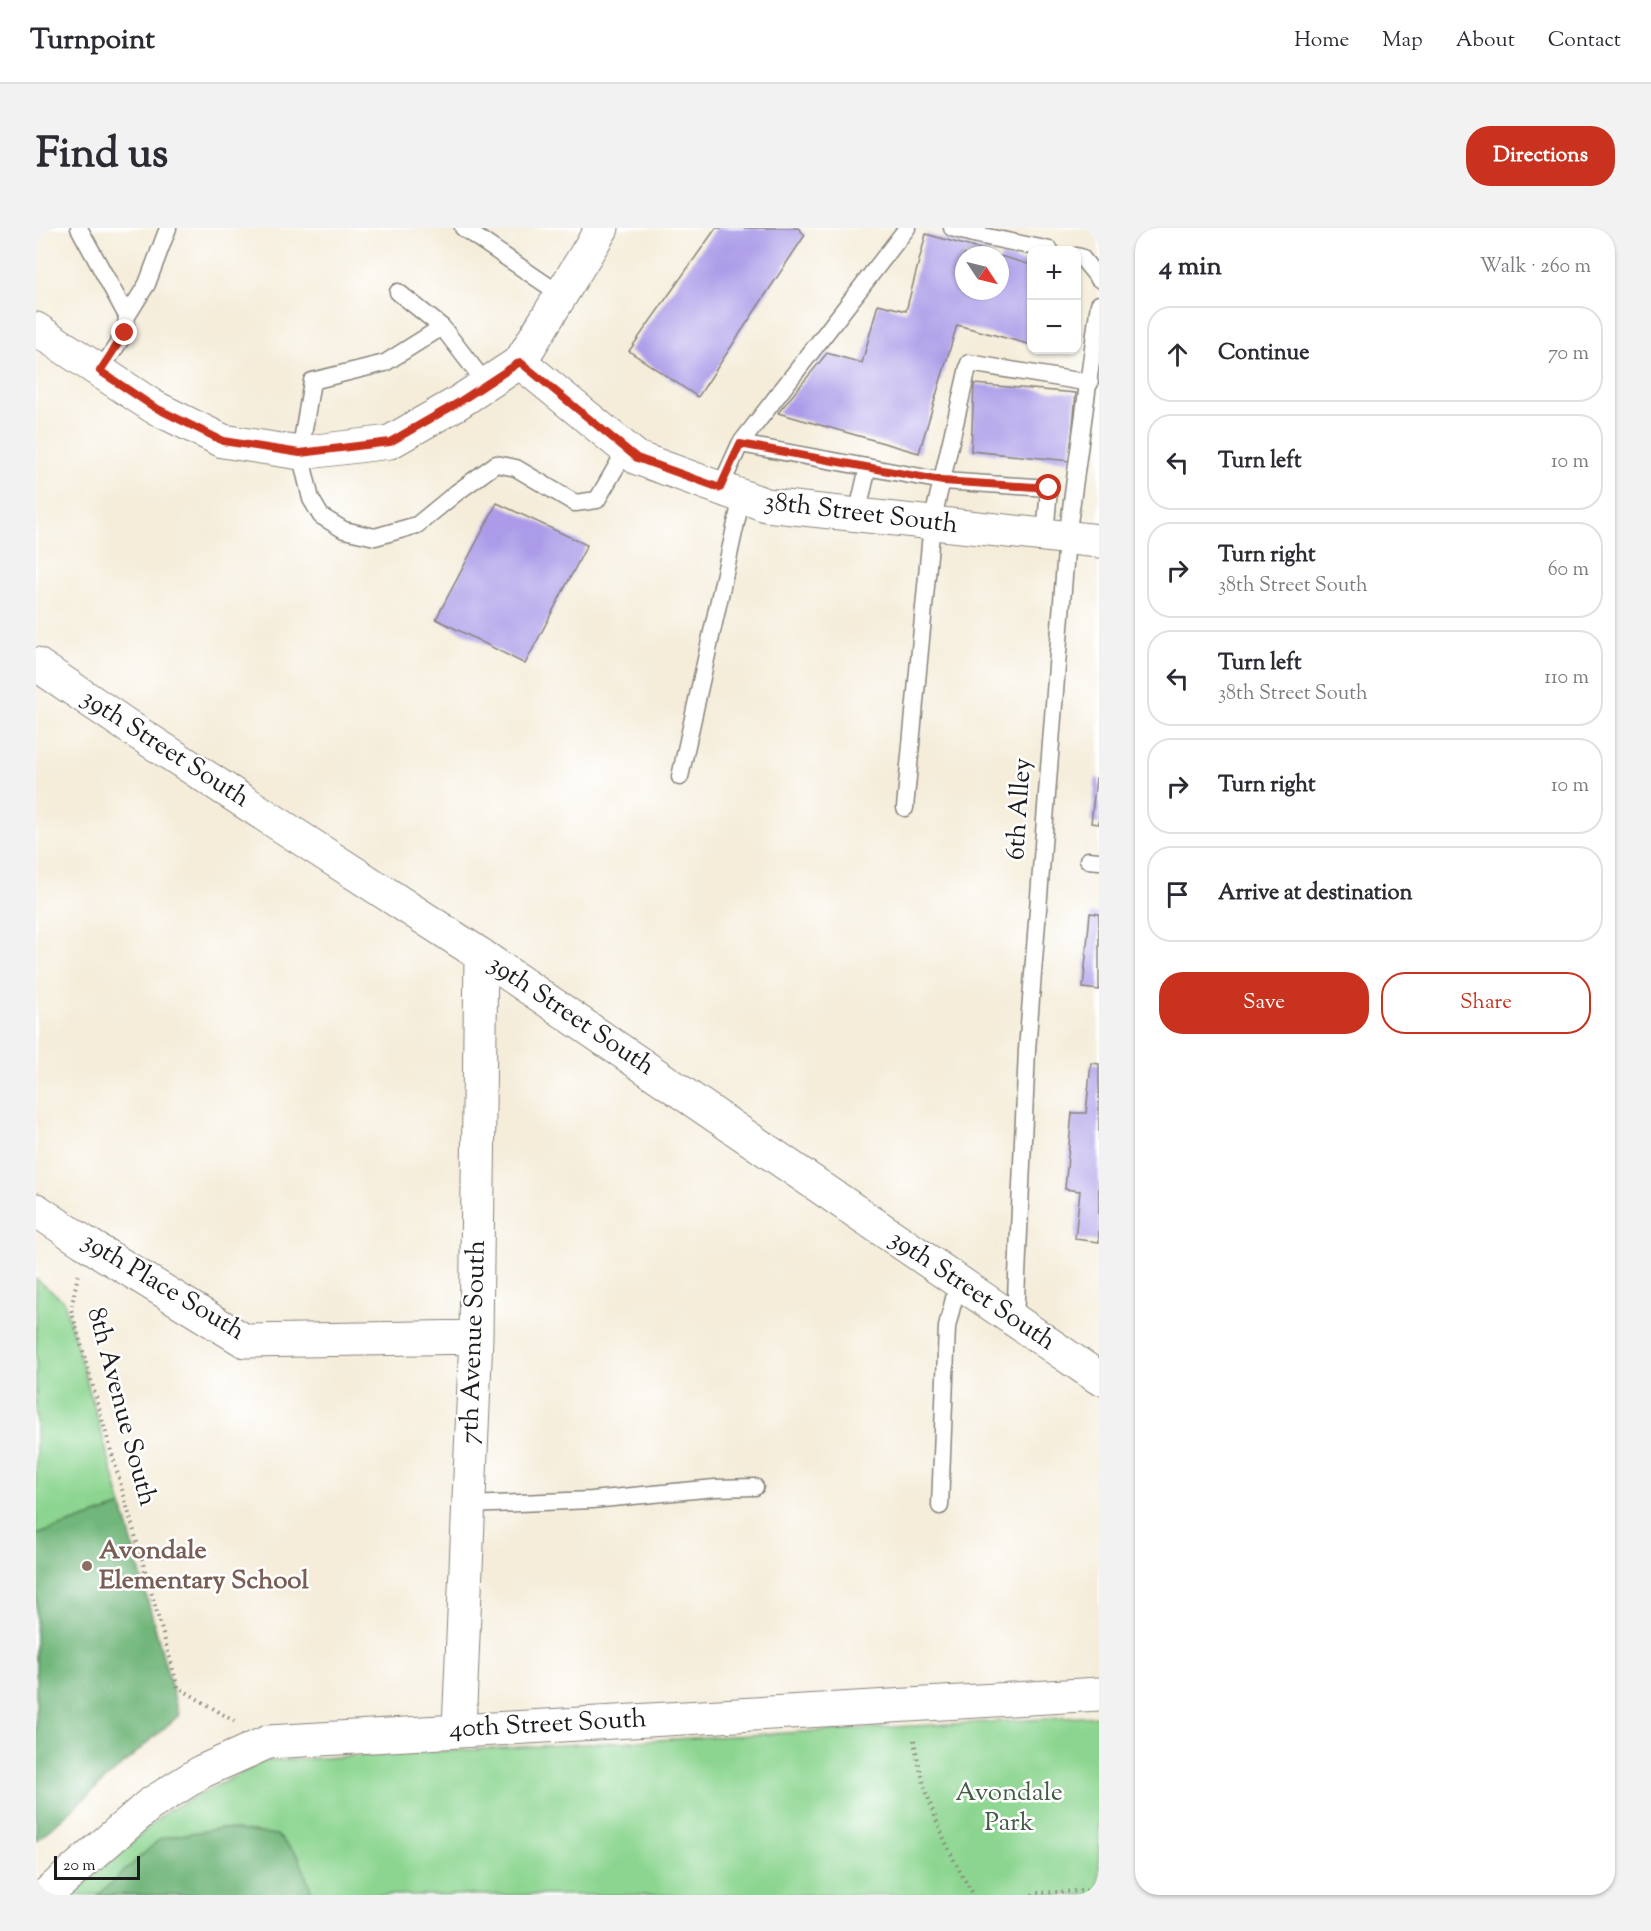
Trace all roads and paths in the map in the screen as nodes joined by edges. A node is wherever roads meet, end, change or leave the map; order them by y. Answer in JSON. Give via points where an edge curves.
{"nodes":[{"id":1,"x":80,"y":228,"type":"edge"},
{"id":2,"x":168,"y":228,"type":"edge"},
{"id":3,"x":463,"y":228,"type":"edge"},
{"id":4,"x":602,"y":228,"type":"edge"},
{"id":5,"x":907,"y":228,"type":"edge"},
{"id":6,"x":952,"y":228,"type":"edge"},
{"id":7,"x":1032,"y":246,"type":"edge"},
{"id":8,"x":1081,"y":257,"type":"edge"},
{"id":9,"x":1099,"y":279,"type":"edge"},
{"id":10,"x":398,"y":292,"type":"dead end"},
{"id":11,"x":560,"y":294,"type":"junction"},
{"id":12,"x":1099,"y":304,"type":"edge"},
{"id":13,"x":127,"y":316,"type":"junction"},
{"id":14,"x":442,"y":327,"type":"junction"},
{"id":15,"x":36,"y":329,"type":"edge"},
{"id":16,"x":1097,"y":341,"type":"edge"},
{"id":17,"x":520,"y":362,"type":"junction"},
{"id":18,"x":100,"y":371,"type":"junction"},
{"id":19,"x":1090,"y":383,"type":"junction"},
{"id":20,"x":486,"y":384,"type":"junction"},
{"id":21,"x":1092,"y":416,"type":"edge"},
{"id":22,"x":740,"y":444,"type":"junction"},
{"id":23,"x":626,"y":450,"type":"junction"},
{"id":24,"x":300,"y":453,"type":"junction"},
{"id":25,"x":868,"y":467,"type":"junction"},
{"id":26,"x":943,"y":481,"type":"junction"},
{"id":27,"x":731,"y":492,"type":"junction"},
{"id":28,"x":857,"y":515,"type":"junction"},
{"id":29,"x":932,"y":524,"type":"junction"},
{"id":30,"x":1056,"y":537,"type":"junction"},
{"id":31,"x":1099,"y":541,"type":"edge"},
{"id":32,"x":36,"y":664,"type":"edge"},
{"id":33,"x":680,"y":777,"type":"dead end"},
{"id":34,"x":905,"y":808,"type":"dead end"},
{"id":35,"x":481,"y":955,"type":"junction"},
{"id":36,"x":36,"y":1210,"type":"edge"},
{"id":37,"x":84,"y":1242,"type":"junction"},
{"id":38,"x":958,"y":1282,"type":"junction"},
{"id":39,"x":1015,"y":1320,"type":"junction"},
{"id":40,"x":477,"y":1337,"type":"junction"},
{"id":41,"x":1099,"y":1378,"type":"edge"},
{"id":42,"x":755,"y":1487,"type":"dead end"},
{"id":43,"x":469,"y":1505,"type":"junction"},
{"id":44,"x":940,"y":1506,"type":"dead end"},
{"id":45,"x":1099,"y":1694,"type":"edge"},
{"id":46,"x":459,"y":1730,"type":"junction"},
{"id":47,"x":914,"y":1740,"type":"dead end"},
{"id":48,"x":268,"y":1742,"type":"junction"},
{"id":49,"x":1099,"y":1890,"type":"edge"},
{"id":50,"x":46,"y":1895,"type":"edge"},
{"id":51,"x":974,"y":1895,"type":"edge"},
{"id":52,"x":1032,"y":1895,"type":"edge"}],
"edges":[{"from":1,"to":13,"type":"lane"},
{"from":2,"to":13,"type":"lane","via":[[147,284]]},
{"from":3,"to":11,"type":"lane"},
{"from":4,"to":11,"type":"street"},
{"from":5,"to":22,"type":"lane"},
{"from":6,"to":7,"type":"lane"},
{"from":8,"to":9,"type":"lane"},
{"from":10,"to":14,"type":"lane"},
{"from":11,"to":17,"type":"street"},
{"from":12,"to":16,"type":"lane","name":"6th Alley"},
{"from":13,"to":18,"type":"lane","via":[[125,333]]},
{"from":14,"to":20,"type":"lane"},
{"from":14,"to":24,"type":"lane","via":[[385,363],[312,381]]},
{"from":15,"to":18,"type":"street"},
{"from":16,"to":19,"type":"lane","name":"6th Alley"},
{"from":17,"to":20,"type":"street"},
{"from":17,"to":23,"type":"street","name":"38th Street South"},
{"from":18,"to":24,"type":"street","via":[[154,407],[223,441]]},
{"from":19,"to":21,"type":"lane","name":"6th Alley"},
{"from":19,"to":26,"type":"lane","via":[[969,363]]},
{"from":20,"to":24,"type":"street","via":[[390,442]]},
{"from":21,"to":30,"type":"lane","name":"6th Alley"},
{"from":22,"to":25,"type":"lane"},
{"from":22,"to":27,"type":"lane"},
{"from":23,"to":24,"type":"lane","via":[[597,500],[575,503],[516,468],[496,464],[417,525],[375,537],[344,530],[321,516],[311,499]]},
{"from":23,"to":27,"type":"street","name":"38th Street South","via":[[637,458]]},
{"from":25,"to":26,"type":"lane"},
{"from":25,"to":28,"type":"lane"},
{"from":26,"to":29,"type":"lane"},
{"from":26,"to":30,"type":"lane","via":[[1049,488]]},
{"from":27,"to":28,"type":"street","name":"38th Street South","via":[[766,505]]},
{"from":27,"to":33,"type":"lane"},
{"from":28,"to":29,"type":"street","name":"38th Street South"},
{"from":29,"to":30,"type":"street","name":"38th Street South"},
{"from":29,"to":34,"type":"lane"},
{"from":30,"to":31,"type":"street","name":"38th Street South"},
{"from":30,"to":39,"type":"lane","name":"6th Alley"},
{"from":32,"to":35,"type":"street","name":"39th Street South"},
{"from":35,"to":38,"type":"street","name":"39th Street South"},
{"from":35,"to":40,"type":"street","name":"7th Avenue South"},
{"from":36,"to":37,"type":"street","name":"39th Place South"},
{"from":37,"to":40,"type":"street","name":"39th Place South","via":[[245,1341]]},
{"from":37,"to":48,"type":"path","name":"8th Avenue South","via":[[71,1309],[178,1687]]},
{"from":38,"to":39,"type":"street","name":"39th Street South"},
{"from":38,"to":44,"type":"lane","via":[[947,1327]]},
{"from":39,"to":41,"type":"street","name":"39th Street South"},
{"from":40,"to":43,"type":"street","name":"7th Avenue South"},
{"from":42,"to":43,"type":"lane"},
{"from":43,"to":46,"type":"street","name":"7th Avenue South"},
{"from":45,"to":46,"type":"street","name":"40th Street South"},
{"from":46,"to":48,"type":"street","name":"40th Street South"},
{"from":47,"to":51,"type":"path","via":[[934,1812]]},
{"from":48,"to":50,"type":"street","name":"40th Street South","via":[[203,1771],[150,1804]]},
{"from":49,"to":52,"type":"path"}]}
